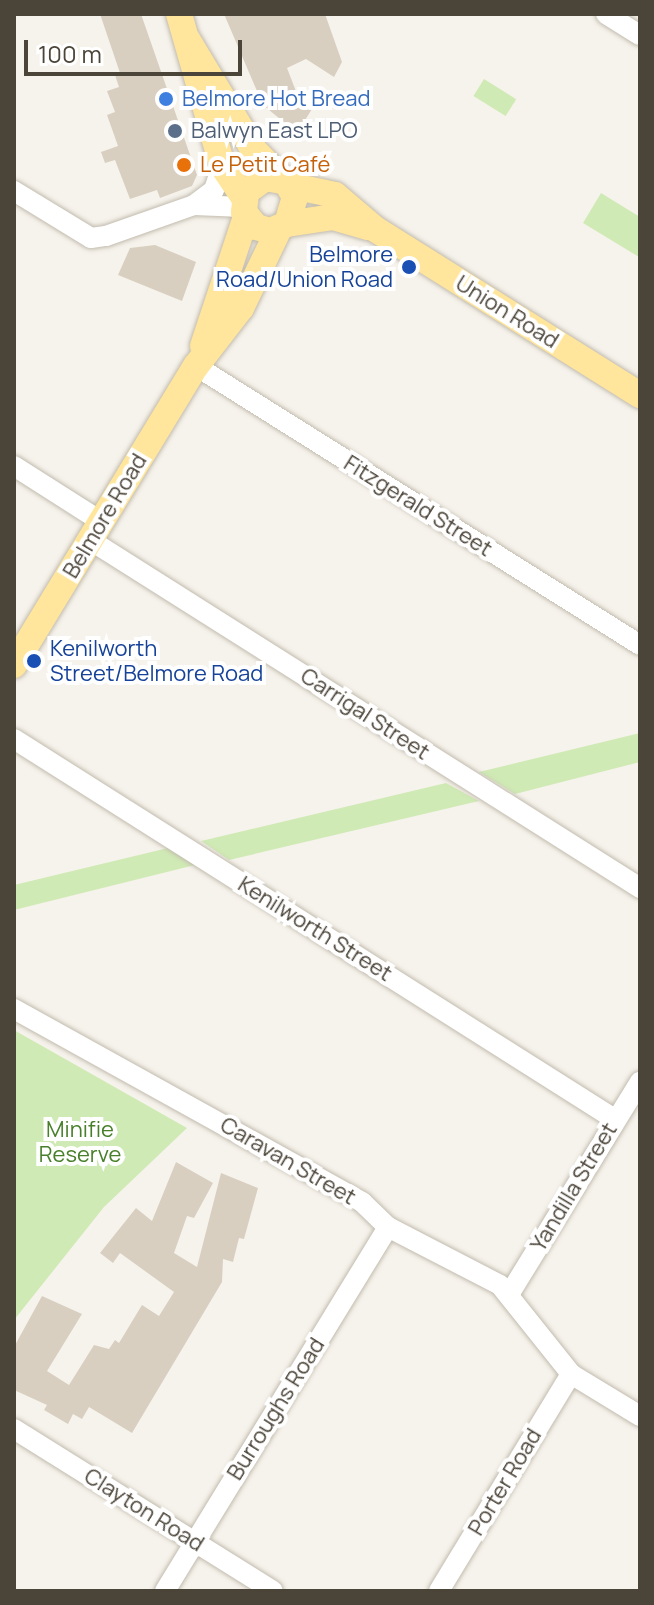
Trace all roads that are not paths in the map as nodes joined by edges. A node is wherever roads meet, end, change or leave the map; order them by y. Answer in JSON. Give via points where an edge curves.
{"nodes":[{"id":1,"x":606,"y":14,"type":"edge"},
{"id":2,"x":183,"y":26,"type":"edge"},
{"id":3,"x":640,"y":35,"type":"edge"},
{"id":4,"x":222,"y":165,"type":"junction"},
{"id":5,"x":285,"y":183,"type":"junction"},
{"id":6,"x":14,"y":191,"type":"edge"},
{"id":7,"x":194,"y":205,"type":"junction"},
{"id":8,"x":244,"y":208,"type":"junction"},
{"id":9,"x":283,"y":226,"type":"junction"},
{"id":10,"x":375,"y":229,"type":"junction"},
{"id":11,"x":196,"y":366,"type":"junction"},
{"id":12,"x":640,"y":395,"type":"edge"},
{"id":13,"x":14,"y":466,"type":"edge"},
{"id":14,"x":96,"y":531,"type":"junction"},
{"id":15,"x":640,"y":645,"type":"edge"},
{"id":16,"x":14,"y":665,"type":"edge"},
{"id":17,"x":14,"y":739,"type":"edge"},
{"id":18,"x":640,"y":888,"type":"edge"},
{"id":19,"x":14,"y":1009,"type":"edge"},
{"id":20,"x":640,"y":1082,"type":"edge"},
{"id":21,"x":616,"y":1120,"type":"junction"},
{"id":22,"x":388,"y":1227,"type":"junction"},
{"id":23,"x":510,"y":1293,"type":"junction"},
{"id":24,"x":571,"y":1374,"type":"junction"},
{"id":25,"x":640,"y":1416,"type":"edge"},
{"id":26,"x":14,"y":1429,"type":"edge"},
{"id":27,"x":195,"y":1542,"type":"junction"},
{"id":28,"x":165,"y":1591,"type":"edge"},
{"id":29,"x":273,"y":1591,"type":"edge"},
{"id":30,"x":439,"y":1591,"type":"edge"}],
"edges":[{"from":1,"to":3,"type":"street"},
{"from":2,"to":4,"type":"main road"},
{"from":2,"to":5,"type":"main road","via":[[253,149]]},
{"from":4,"to":7,"type":"street","via":[[214,190]]},
{"from":4,"to":8,"type":"main road"},
{"from":5,"to":8,"type":"main road","via":[[259,180]]},
{"from":5,"to":9,"type":"main road","name":"Belmore Road","via":[[296,205]]},
{"from":5,"to":10,"type":"main road","name":"Union Road","via":[[335,195]]},
{"from":6,"to":7,"type":"street","via":[[91,238]]},
{"from":7,"to":8,"type":"street"},
{"from":8,"to":9,"type":"main road","via":[[261,229]]},
{"from":8,"to":11,"type":"main road","name":"Belmore Road"},
{"from":9,"to":10,"type":"main road","name":"Union Road","via":[[333,217]]},
{"from":9,"to":11,"type":"main road","name":"Belmore Road","via":[[241,308]]},
{"from":10,"to":12,"type":"main road","name":"Union Road"},
{"from":11,"to":14,"type":"main road","name":"Belmore Road"},
{"from":11,"to":15,"type":"street","name":"Fitzgerald Street"},
{"from":13,"to":14,"type":"street","name":"Carrigal Street"},
{"from":14,"to":16,"type":"main road","name":"Belmore Road"},
{"from":14,"to":18,"type":"street","name":"Carrigal Street"},
{"from":17,"to":21,"type":"street","name":"Kenilworth Street"},
{"from":19,"to":22,"type":"street","name":"Caravan Street","via":[[362,1202]]},
{"from":20,"to":21,"type":"street","name":"Yandilla Street"},
{"from":21,"to":23,"type":"street","name":"Yandilla Street"},
{"from":22,"to":23,"type":"street","name":"Caravan Street","via":[[419,1239]]},
{"from":22,"to":27,"type":"street","name":"Burroughs Road"},
{"from":23,"to":24,"type":"street","name":"Caravan Street"},
{"from":24,"to":25,"type":"street"},
{"from":24,"to":30,"type":"street","name":"Porter Road"},
{"from":26,"to":27,"type":"street","name":"Clayton Road"},
{"from":27,"to":28,"type":"street","name":"Burroughs Road"},
{"from":27,"to":29,"type":"street","name":"Clayton Road"}]}
